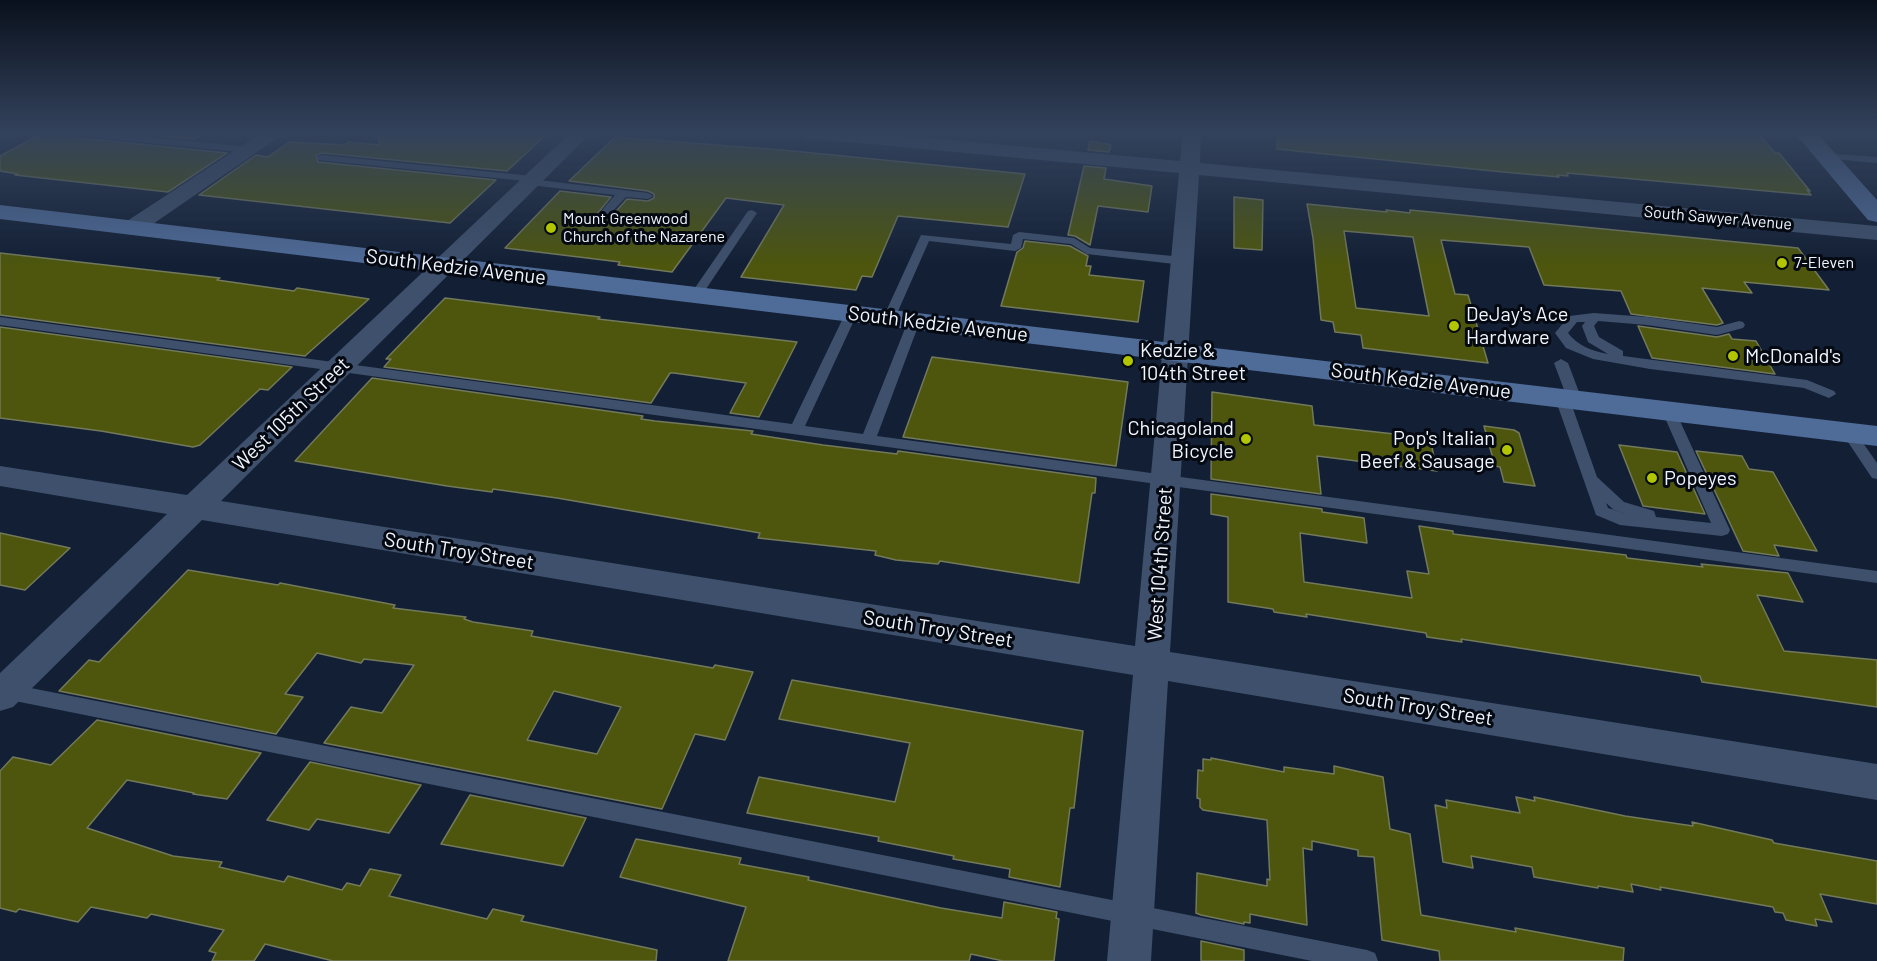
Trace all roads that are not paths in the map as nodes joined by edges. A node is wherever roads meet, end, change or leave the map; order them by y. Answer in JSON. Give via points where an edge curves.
{"nodes":[{"id":1,"x":209,"y":177,"type":"edge"},
{"id":2,"x":494,"y":177,"type":"edge"},
{"id":3,"x":536,"y":177,"type":"edge"},
{"id":4,"x":1189,"y":177,"type":"edge"},
{"id":5,"x":1284,"y":177,"type":"edge"},
{"id":6,"x":1844,"y":177,"type":"edge"},
{"id":7,"x":532,"y":181,"type":"junction"},
{"id":8,"x":622,"y":193,"type":"junction"},
{"id":9,"x":648,"y":196,"type":"dead end"},
{"id":10,"x":0,"y":212,"type":"edge"},
{"id":11,"x":752,"y":213,"type":"dead end"},
{"id":12,"x":604,"y":214,"type":"dead end"},
{"id":13,"x":1877,"y":215,"type":"edge"},
{"id":14,"x":132,"y":228,"type":"junction"},
{"id":15,"x":1877,"y":233,"type":"edge"},
{"id":16,"x":1183,"y":261,"type":"junction"},
{"id":17,"x":445,"y":265,"type":"junction"},
{"id":18,"x":696,"y":295,"type":"junction"},
{"id":19,"x":851,"y":314,"type":"junction"},
{"id":20,"x":1594,"y":317,"type":"junction"},
{"id":21,"x":901,"y":320,"type":"junction"},
{"id":22,"x":0,"y":321,"type":"edge"},
{"id":23,"x":1739,"y":325,"type":"dead end"},
{"id":24,"x":1177,"y":353,"type":"junction"},
{"id":25,"x":1634,"y":362,"type":"junction"},
{"id":26,"x":1561,"y":363,"type":"dead end"},
{"id":27,"x":339,"y":368,"type":"junction"},
{"id":28,"x":1829,"y":394,"type":"dead end"},
{"id":29,"x":1568,"y":399,"type":"junction"},
{"id":30,"x":1669,"y":411,"type":"junction"},
{"id":31,"x":796,"y":430,"type":"junction"},
{"id":32,"x":1849,"y":433,"type":"junction"},
{"id":33,"x":1877,"y":436,"type":"edge"},
{"id":34,"x":868,"y":440,"type":"junction"},
{"id":35,"x":1877,"y":474,"type":"edge"},
{"id":36,"x":0,"y":476,"type":"edge"},
{"id":37,"x":1166,"y":481,"type":"junction"},
{"id":38,"x":194,"y":508,"type":"junction"},
{"id":39,"x":1877,"y":577,"type":"edge"},
{"id":40,"x":1152,"y":664,"type":"junction"},
{"id":41,"x":2,"y":693,"type":"edge"},
{"id":42,"x":1877,"y":782,"type":"edge"},
{"id":43,"x":1132,"y":915,"type":"junction"},
{"id":44,"x":1129,"y":961,"type":"edge"},
{"id":45,"x":1367,"y":961,"type":"edge"}],
"edges":[{"from":1,"to":14,"type":"street"},
{"from":2,"to":7,"type":"lane"},
{"from":3,"to":7,"type":"street","name":"West 105th Street"},
{"from":4,"to":16,"type":"street","name":"West 104th Street"},
{"from":5,"to":15,"type":"street","name":"South Sawyer Avenue"},
{"from":6,"to":13,"type":"main road"},
{"from":7,"to":8,"type":"lane"},
{"from":7,"to":17,"type":"street","name":"West 105th Street"},
{"from":8,"to":9,"type":"lane"},
{"from":8,"to":12,"type":"lane"},
{"from":10,"to":14,"type":"main road","name":"South Kedzie Avenue"},
{"from":11,"to":18,"type":"lane"},
{"from":14,"to":17,"type":"main road","name":"South Kedzie Avenue"},
{"from":16,"to":21,"type":"lane","via":[[1086,251],[1074,241],[1019,235],[1015,248],[925,237]]},
{"from":16,"to":24,"type":"street","name":"West 104th Street"},
{"from":17,"to":18,"type":"main road","name":"South Kedzie Avenue"},
{"from":17,"to":27,"type":"street","name":"West 105th Street"},
{"from":18,"to":19,"type":"main road","name":"South Kedzie Avenue"},
{"from":19,"to":21,"type":"main road","name":"South Kedzie Avenue"},
{"from":19,"to":31,"type":"lane"},
{"from":20,"to":23,"type":"lane","via":[[1717,331]]},
{"from":20,"to":25,"type":"lane","via":[[1588,326],[1593,339]]},
{"from":20,"to":25,"type":"lane","via":[[1573,318],[1561,333],[1571,345],[1593,355]]},
{"from":21,"to":24,"type":"main road","name":"South Kedzie Avenue"},
{"from":21,"to":34,"type":"lane"},
{"from":22,"to":27,"type":"lane"},
{"from":24,"to":29,"type":"main road","name":"South Kedzie Avenue"},
{"from":24,"to":37,"type":"street","name":"West 104th Street"},
{"from":25,"to":28,"type":"lane","via":[[1807,384]]},
{"from":26,"to":29,"type":"lane"},
{"from":27,"to":31,"type":"lane"},
{"from":27,"to":38,"type":"street","name":"West 105th Street"},
{"from":29,"to":30,"type":"main road","name":"South Kedzie Avenue"},
{"from":29,"to":30,"type":"lane","via":[[1589,478],[1619,506],[1678,520],[1716,515]]},
{"from":30,"to":32,"type":"main road","name":"South Kedzie Avenue"},
{"from":31,"to":34,"type":"lane"},
{"from":32,"to":33,"type":"main road","name":"South Kedzie Avenue"},
{"from":32,"to":35,"type":"lane"},
{"from":34,"to":37,"type":"lane"},
{"from":36,"to":38,"type":"street","name":"South Troy Street"},
{"from":37,"to":39,"type":"lane"},
{"from":37,"to":40,"type":"street","name":"West 104th Street"},
{"from":38,"to":40,"type":"street","name":"South Troy Street"},
{"from":38,"to":41,"type":"street","name":"West 105th Street"},
{"from":40,"to":42,"type":"street","name":"South Troy Street"},
{"from":40,"to":43,"type":"street","name":"West 104th Street"},
{"from":41,"to":43,"type":"lane"},
{"from":43,"to":44,"type":"street","name":"West 104th Street"},
{"from":43,"to":45,"type":"lane"}]}
